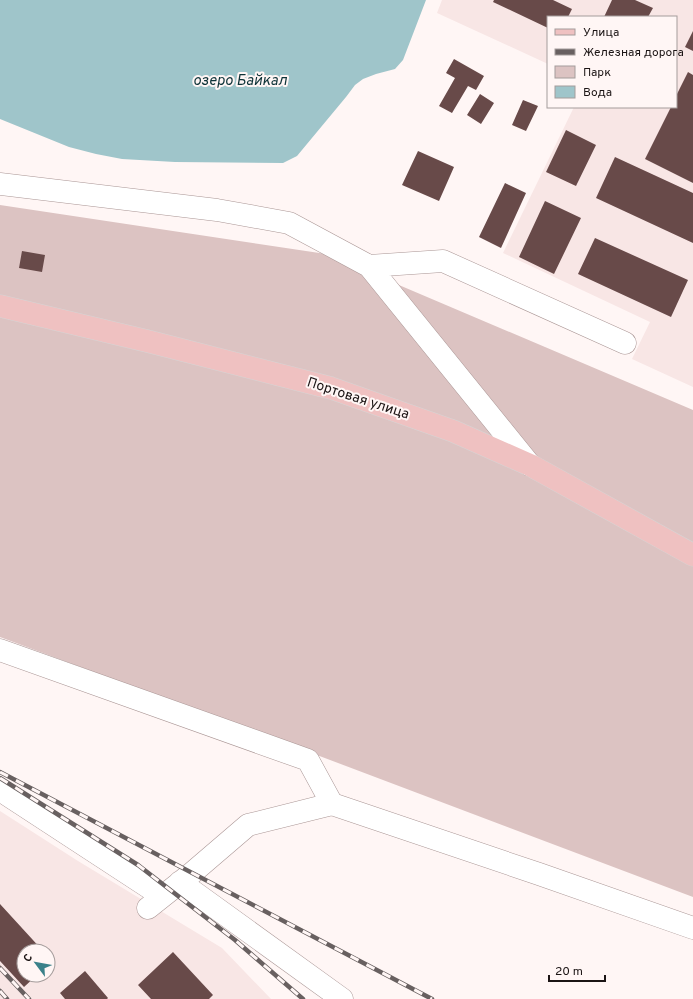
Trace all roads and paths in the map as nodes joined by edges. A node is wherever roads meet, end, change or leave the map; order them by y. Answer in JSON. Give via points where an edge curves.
{"nodes":[{"id":1,"x":0,"y":184,"type":"edge"},
{"id":2,"x":369,"y":266,"type":"junction"},
{"id":3,"x":0,"y":306,"type":"edge"},
{"id":4,"x":625,"y":343,"type":"dead end"},
{"id":5,"x":530,"y":465,"type":"junction"},
{"id":6,"x":693,"y":555,"type":"edge"},
{"id":7,"x":0,"y":650,"type":"edge"},
{"id":8,"x":0,"y":790,"type":"edge"},
{"id":9,"x":332,"y":804,"type":"junction"},
{"id":10,"x":180,"y":882,"type":"junction"},
{"id":11,"x":693,"y":928,"type":"edge"},
{"id":12,"x":342,"y":999,"type":"edge"}],
"edges":[{"from":1,"to":2,"type":"street","via":[[217,210],[289,223]]},
{"from":2,"to":4,"type":"street","via":[[443,261]]},
{"from":2,"to":5,"type":"street"},
{"from":3,"to":5,"type":"main road","name":"Портовая улица","via":[[331,388],[453,431]]},
{"from":5,"to":6,"type":"main road","name":"Портовая улица"},
{"from":7,"to":9,"type":"street","via":[[308,760]]},
{"from":8,"to":10,"type":"street","via":[[155,902]]},
{"from":9,"to":10,"type":"street","via":[[248,825]]},
{"from":9,"to":11,"type":"street"},
{"from":10,"to":12,"type":"street"}]}
